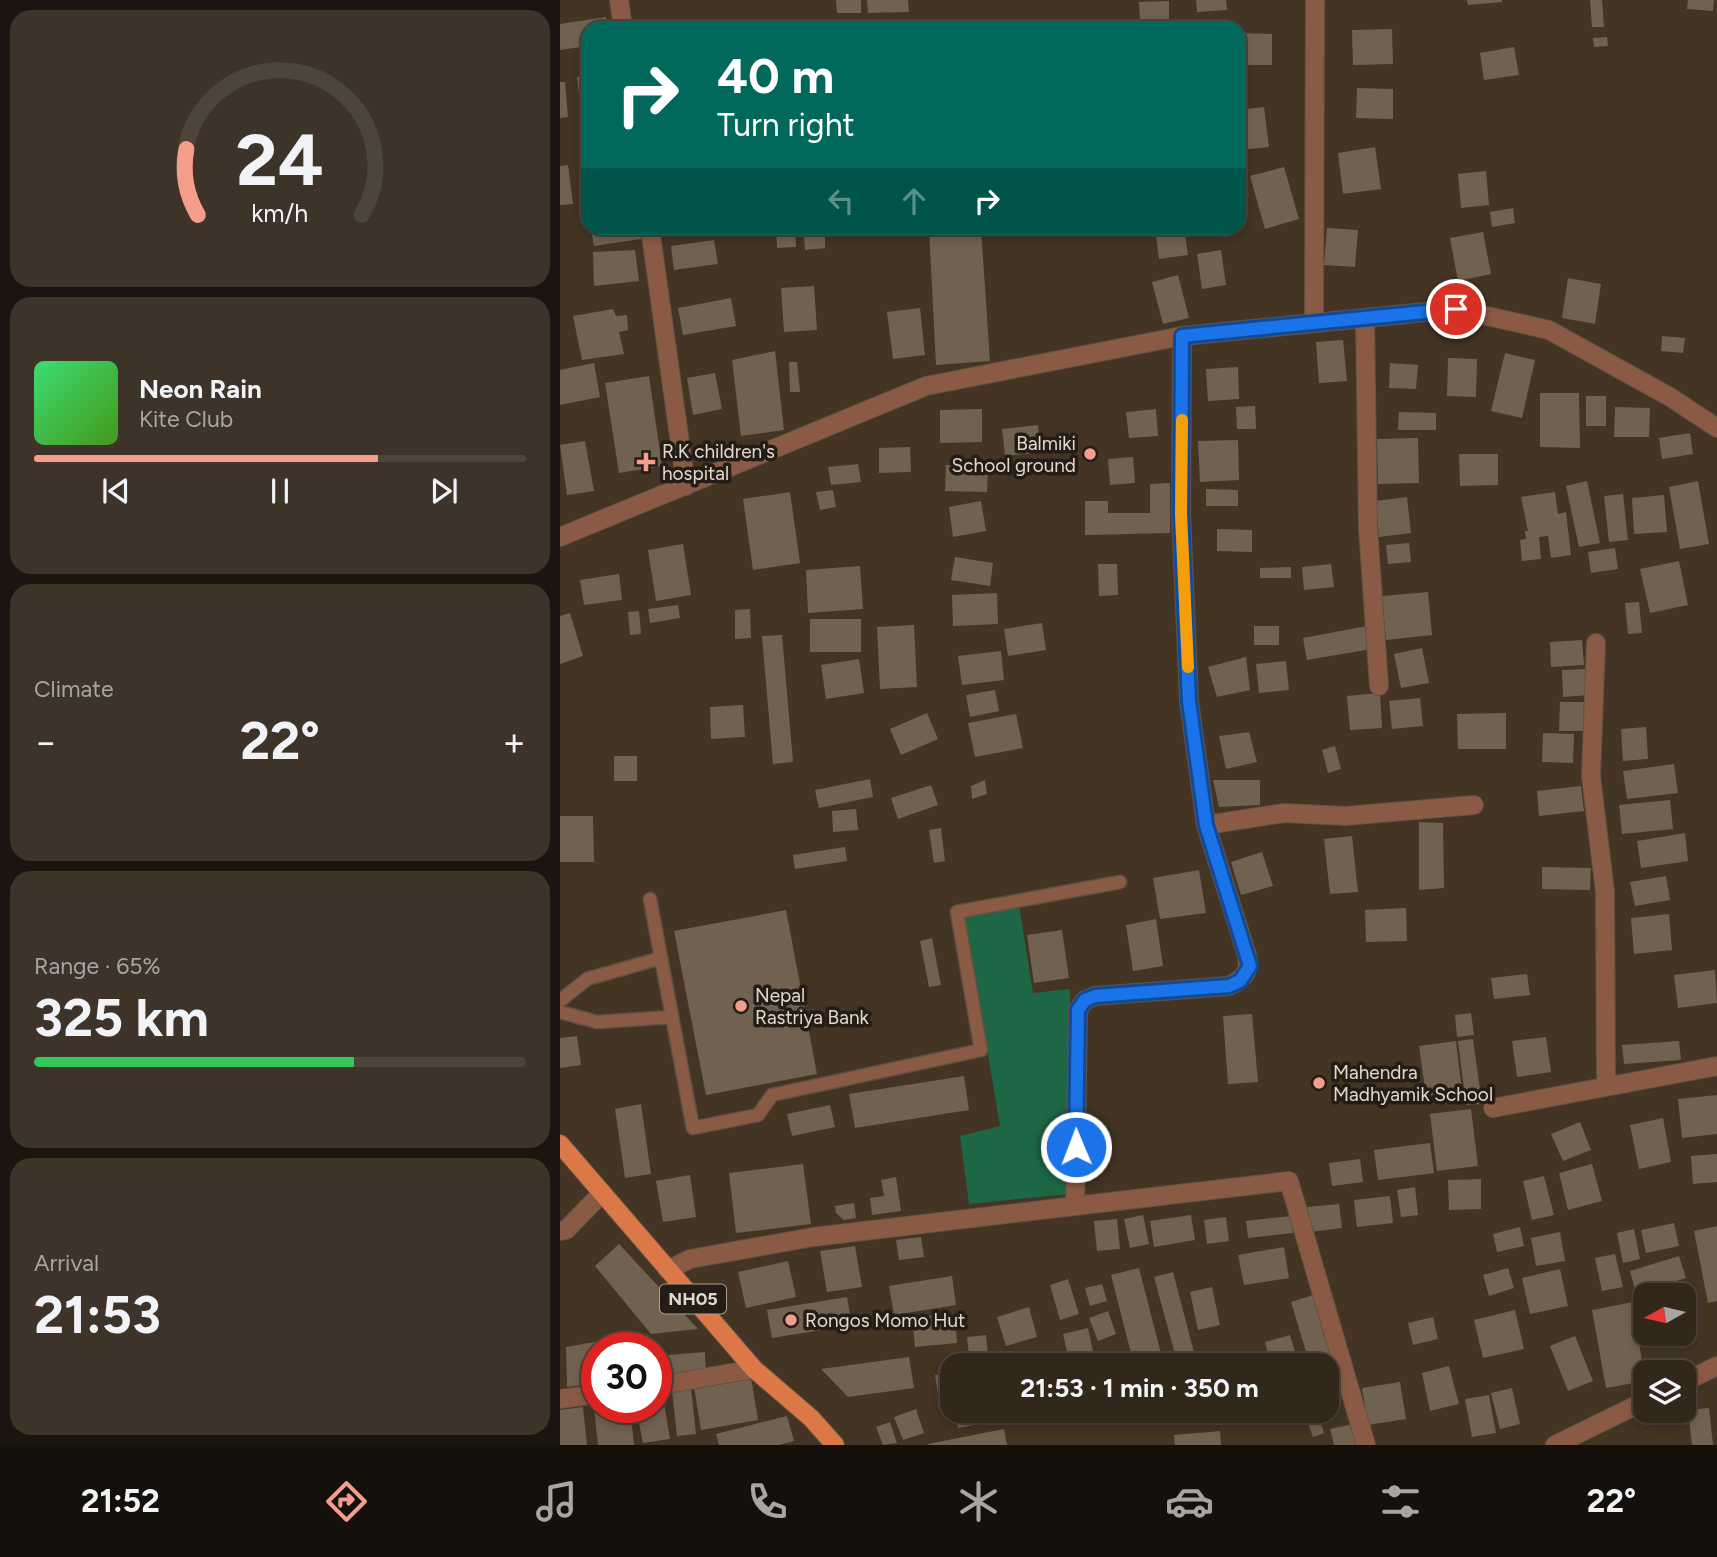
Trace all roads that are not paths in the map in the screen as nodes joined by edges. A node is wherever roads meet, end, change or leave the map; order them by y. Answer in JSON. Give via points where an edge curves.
{"nodes":[{"id":1,"x":619,"y":0,"type":"edge"},
{"id":2,"x":1315,"y":0,"type":"edge"},
{"id":3,"x":622,"y":21,"type":"edge"},
{"id":4,"x":651,"y":235,"type":"edge"},
{"id":5,"x":1365,"y":318,"type":"junction"},
{"id":6,"x":1314,"y":323,"type":"junction"},
{"id":7,"x":1182,"y":336,"type":"junction"},
{"id":8,"x":1717,"y":428,"type":"edge"},
{"id":9,"x":686,"y":486,"type":"junction"},
{"id":10,"x":560,"y":537,"type":"edge"},
{"id":11,"x":1596,"y":643,"type":"dead end"},
{"id":12,"x":1379,"y":686,"type":"dead end"},
{"id":13,"x":1474,"y":805,"type":"dead end"},
{"id":14,"x":1206,"y":825,"type":"junction"},
{"id":15,"x":1120,"y":882,"type":"dead end"},
{"id":16,"x":650,"y":899,"type":"dead end"},
{"id":17,"x":661,"y":958,"type":"junction"},
{"id":18,"x":560,"y":1001,"type":"edge"},
{"id":19,"x":560,"y":1012,"type":"edge"},
{"id":20,"x":672,"y":1017,"type":"junction"},
{"id":21,"x":1717,"y":1066,"type":"edge"},
{"id":22,"x":1606,"y":1086,"type":"junction"},
{"id":23,"x":1493,"y":1108,"type":"dead end"},
{"id":24,"x":560,"y":1143,"type":"edge"},
{"id":25,"x":602,"y":1193,"type":"junction"},
{"id":26,"x":1075,"y":1206,"type":"junction"},
{"id":27,"x":560,"y":1231,"type":"edge"},
{"id":28,"x":668,"y":1270,"type":"junction"},
{"id":29,"x":1717,"y":1366,"type":"edge"},
{"id":30,"x":754,"y":1369,"type":"junction"},
{"id":31,"x":1696,"y":1376,"type":"edge"},
{"id":32,"x":672,"y":1383,"type":"edge"},
{"id":33,"x":581,"y":1396,"type":"edge"},
{"id":34,"x":560,"y":1399,"type":"edge"},
{"id":35,"x":1633,"y":1407,"type":"edge"},
{"id":36,"x":835,"y":1445,"type":"edge"},
{"id":37,"x":1366,"y":1445,"type":"edge"},
{"id":38,"x":1555,"y":1445,"type":"edge"}],
"edges":[{"from":1,"to":3,"type":"street"},
{"from":2,"to":6,"type":"street"},
{"from":4,"to":9,"type":"street"},
{"from":5,"to":6,"type":"street"},
{"from":5,"to":8,"type":"street","via":[[1456,309],[1549,330]]},
{"from":5,"to":12,"type":"street","via":[[1368,528]]},
{"from":6,"to":7,"type":"street"},
{"from":7,"to":9,"type":"street","via":[[926,386]]},
{"from":7,"to":14,"type":"street","via":[[1181,514],[1189,701]]},
{"from":9,"to":10,"type":"street"},
{"from":11,"to":22,"type":"street","via":[[1591,776],[1605,892]]},
{"from":13,"to":14,"type":"street","via":[[1346,816],[1284,813]]},
{"from":14,"to":26,"type":"street","via":[[1247,952],[1247,973],[1229,986],[1085,1000],[1078,1010]]},
{"from":15,"to":20,"type":"lane","via":[[957,912],[981,1050],[772,1096],[758,1115],[693,1128]]},
{"from":16,"to":17,"type":"lane"},
{"from":17,"to":18,"type":"lane","via":[[587,979]]},
{"from":17,"to":20,"type":"lane"},
{"from":19,"to":20,"type":"lane","via":[[597,1022]]},
{"from":21,"to":22,"type":"street"},
{"from":22,"to":23,"type":"street"},
{"from":24,"to":25,"type":"main road","number":"NH05"},
{"from":25,"to":27,"type":"street"},
{"from":25,"to":28,"type":"main road","number":"NH05"},
{"from":26,"to":28,"type":"street","via":[[813,1237],[690,1259]]},
{"from":26,"to":37,"type":"street","via":[[1289,1181]]},
{"from":28,"to":30,"type":"main road","number":"NH05"},
{"from":29,"to":31,"type":"street"},
{"from":30,"to":32,"type":"street"},
{"from":30,"to":36,"type":"main road","number":"NH05"},
{"from":33,"to":34,"type":"street"},
{"from":35,"to":38,"type":"street"}]}
